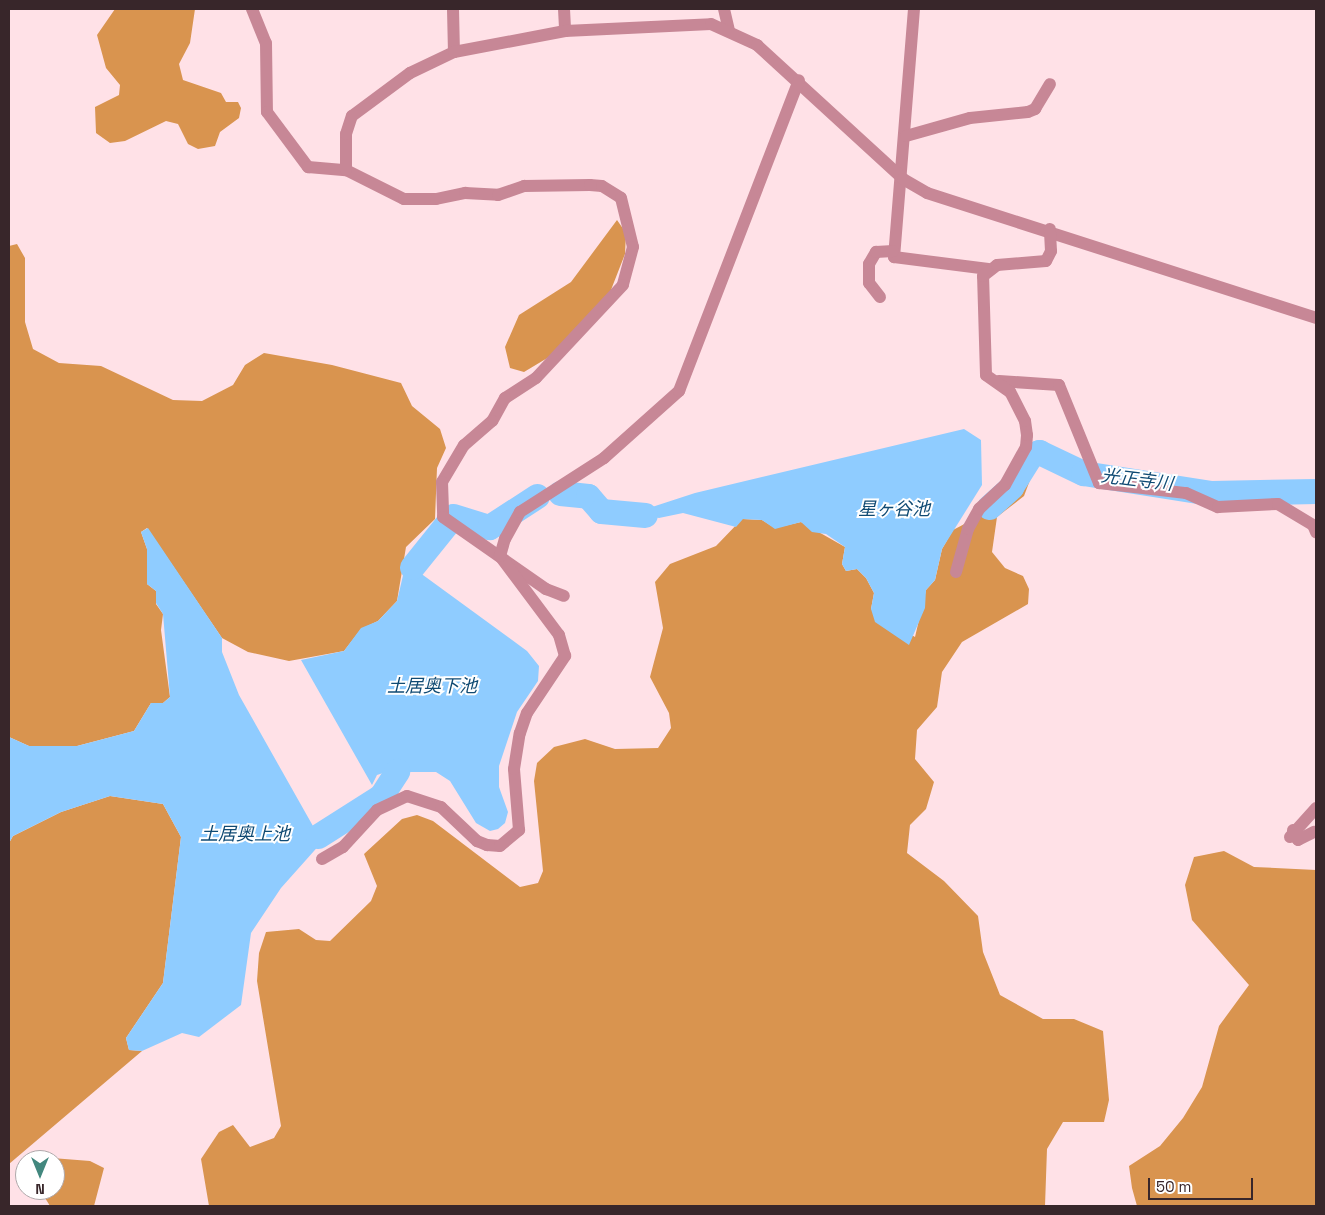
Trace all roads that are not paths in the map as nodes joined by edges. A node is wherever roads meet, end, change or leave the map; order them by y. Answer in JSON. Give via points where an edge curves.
{"nodes":[{"id":1,"x":252,"y":9,"type":"edge"},
{"id":2,"x":453,"y":9,"type":"edge"},
{"id":3,"x":564,"y":9,"type":"edge"},
{"id":4,"x":724,"y":9,"type":"edge"},
{"id":5,"x":914,"y":9,"type":"edge"},
{"id":6,"x":565,"y":30,"type":"junction"},
{"id":7,"x":729,"y":30,"type":"junction"},
{"id":8,"x":454,"y":52,"type":"junction"},
{"id":9,"x":799,"y":80,"type":"junction"},
{"id":10,"x":1050,"y":84,"type":"dead end"},
{"id":11,"x":906,"y":136,"type":"junction"},
{"id":12,"x":346,"y":170,"type":"junction"},
{"id":13,"x":903,"y":179,"type":"junction"},
{"id":14,"x":1050,"y":229,"type":"junction"},
{"id":15,"x":893,"y":252,"type":"junction"},
{"id":16,"x":988,"y":268,"type":"junction"},
{"id":17,"x":880,"y":296,"type":"dead end"},
{"id":18,"x":1316,"y":318,"type":"edge"},
{"id":19,"x":999,"y":381,"type":"junction"},
{"id":20,"x":1316,"y":532,"type":"edge"},
{"id":21,"x":500,"y":556,"type":"junction"},
{"id":22,"x":956,"y":572,"type":"dead end"},
{"id":23,"x":564,"y":596,"type":"dead end"},
{"id":24,"x":1316,"y":808,"type":"edge"},
{"id":25,"x":1314,"y":832,"type":"dead end"},
{"id":26,"x":322,"y":859,"type":"dead end"}],
"edges":[{"from":1,"to":12,"type":"street","via":[[266,43],[265,96],[274,124],[308,167]]},
{"from":2,"to":8,"type":"street"},
{"from":3,"to":6,"type":"street"},
{"from":4,"to":7,"type":"street"},
{"from":5,"to":11,"type":"street"},
{"from":6,"to":7,"type":"street","via":[[691,22]]},
{"from":6,"to":8,"type":"street"},
{"from":7,"to":9,"type":"street","via":[[757,46]]},
{"from":8,"to":12,"type":"street","via":[[410,73],[352,116],[346,134]]},
{"from":9,"to":13,"type":"street"},
{"from":9,"to":21,"type":"street","via":[[679,391],[604,458],[520,512]]},
{"from":10,"to":11,"type":"street","via":[[1035,109],[1028,112],[970,118]]},
{"from":11,"to":13,"type":"street"},
{"from":12,"to":21,"type":"street","via":[[404,199],[436,199],[465,193],[498,195],[524,186],[590,185],[612,191],[626,208],[633,247],[623,285],[536,378],[505,398],[492,421],[464,445],[442,482],[443,517]]},
{"from":13,"to":14,"type":"street","via":[[947,201]]},
{"from":13,"to":15,"type":"street"},
{"from":14,"to":16,"type":"street","via":[[1051,252],[1046,261]]},
{"from":14,"to":18,"type":"street"},
{"from":15,"to":16,"type":"street","via":[[894,257]]},
{"from":15,"to":17,"type":"street","via":[[876,252],[869,264],[869,283]]},
{"from":16,"to":19,"type":"street","via":[[984,276],[985,369],[988,378]]},
{"from":19,"to":20,"type":"street","via":[[1059,385],[1100,483],[1186,494],[1218,507],[1278,504],[1313,525]]},
{"from":19,"to":22,"type":"street","via":[[1025,421],[1026,447],[1005,485],[979,509],[968,530]]},
{"from":21,"to":23,"type":"street","via":[[546,589]]},
{"from":21,"to":26,"type":"street","via":[[564,645],[562,664],[527,713],[520,733],[514,769],[519,830],[500,846],[477,841],[441,807],[407,796],[377,810],[343,847]]},
{"from":24,"to":25,"type":"street","via":[[1292,834],[1298,840]]}]}
